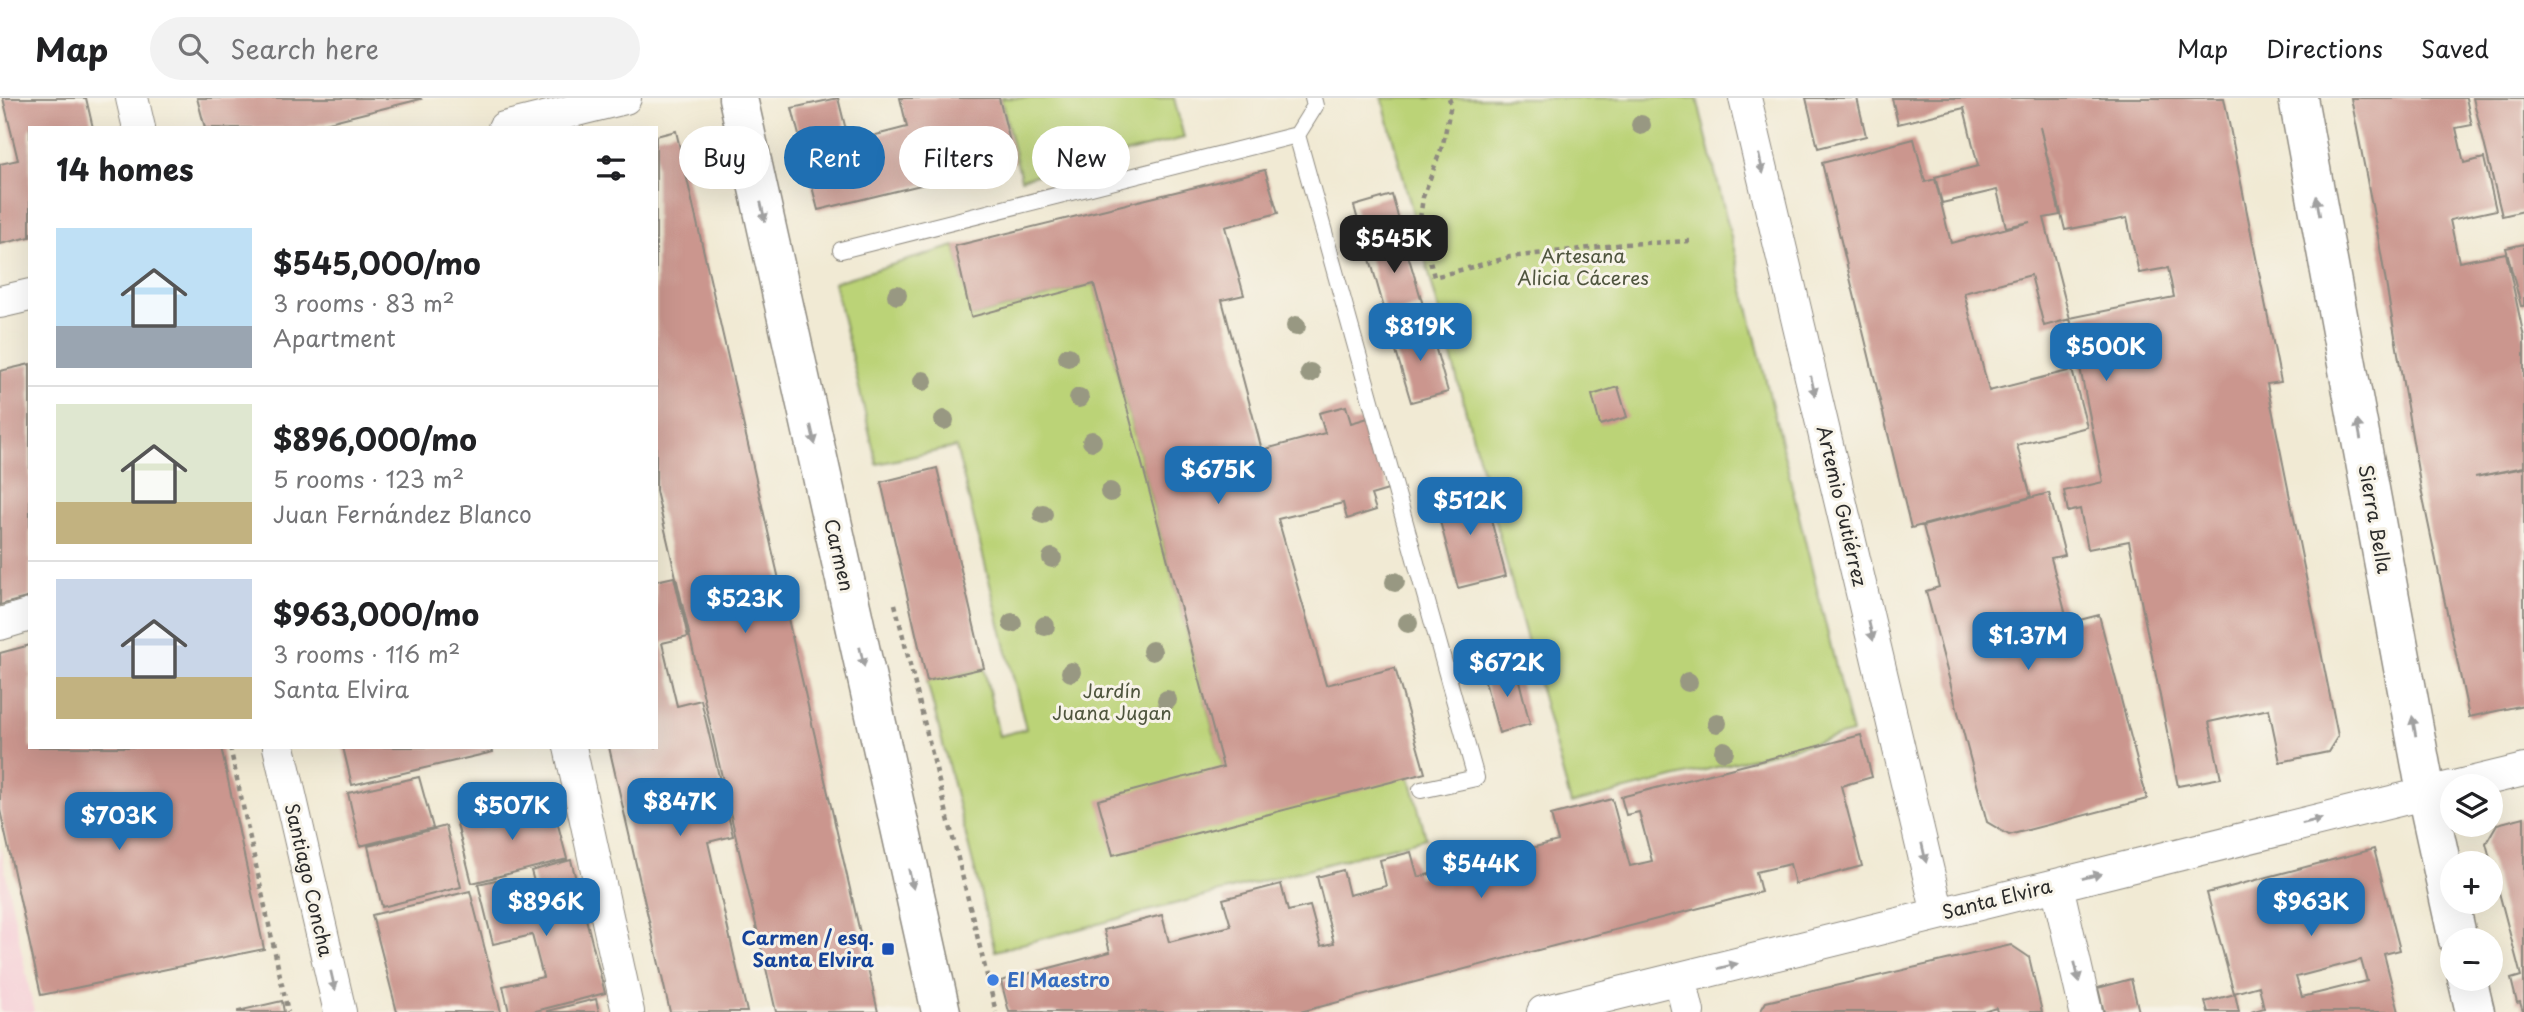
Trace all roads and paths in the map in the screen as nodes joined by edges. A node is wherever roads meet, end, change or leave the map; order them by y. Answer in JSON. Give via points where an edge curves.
{"nodes":[{"id":1,"x":132,"y":98,"type":"edge"},
{"id":2,"x":625,"y":98,"type":"edge"},
{"id":3,"x":738,"y":98,"type":"edge"},
{"id":4,"x":1313,"y":98,"type":"edge"},
{"id":5,"x":1449,"y":98,"type":"edge"},
{"id":6,"x":1745,"y":98,"type":"edge"},
{"id":7,"x":2298,"y":98,"type":"edge"},
{"id":8,"x":139,"y":126,"type":"edge"},
{"id":9,"x":512,"y":126,"type":"edge"},
{"id":10,"x":1297,"y":135,"type":"junction"},
{"id":11,"x":1690,"y":241,"type":"dead end"},
{"id":12,"x":841,"y":250,"type":"dead end"},
{"id":13,"x":28,"y":295,"type":"edge"},
{"id":14,"x":0,"y":302,"type":"edge"},
{"id":15,"x":28,"y":616,"type":"edge"},
{"id":16,"x":0,"y":624,"type":"edge"},
{"id":17,"x":230,"y":749,"type":"edge"},
{"id":18,"x":279,"y":749,"type":"edge"},
{"id":19,"x":570,"y":749,"type":"edge"},
{"id":20,"x":2524,"y":770,"type":"edge"},
{"id":21,"x":2442,"y":774,"type":"edge"},
{"id":22,"x":2503,"y":775,"type":"edge"},
{"id":23,"x":1421,"y":790,"type":"dead end"},
{"id":24,"x":2440,"y":790,"type":"edge"},
{"id":25,"x":2449,"y":837,"type":"edge"},
{"id":26,"x":2057,"y":885,"type":"junction"},
{"id":27,"x":1938,"y":914,"type":"junction"},
{"id":28,"x":2457,"y":928,"type":"edge"},
{"id":29,"x":1680,"y":978,"type":"junction"},
{"id":30,"x":2470,"y":991,"type":"edge"},
{"id":31,"x":288,"y":1012,"type":"edge"},
{"id":32,"x":340,"y":1012,"type":"edge"},
{"id":33,"x":628,"y":1012,"type":"edge"},
{"id":34,"x":941,"y":1012,"type":"edge"},
{"id":35,"x":1543,"y":1012,"type":"edge"},
{"id":36,"x":1688,"y":1012,"type":"edge"},
{"id":37,"x":2086,"y":1012,"type":"edge"},
{"id":38,"x":2474,"y":1012,"type":"edge"}],
"edges":[{"from":1,"to":8,"type":"street"},
{"from":2,"to":9,"type":"street"},
{"from":3,"to":34,"type":"main road","name":"Carmen","one_way":true},
{"from":4,"to":10,"type":"lane","via":[[1315,106]]},
{"from":5,"to":11,"type":"path","via":[[1443,144],[1423,197],[1420,219],[1434,277],[1510,257]]},
{"from":6,"to":27,"type":"street","name":"Artemio Gutiérrez","one_way":true},
{"from":21,"to":7,"type":"main road","name":"Sierra Bella","one_way":true},
{"from":10,"to":12,"type":"lane"},
{"from":10,"to":23,"type":"lane","via":[[1476,778]]},
{"from":13,"to":14,"type":"street"},
{"from":15,"to":16,"type":"street"},
{"from":17,"to":31,"type":"path"},
{"from":18,"to":32,"type":"street","name":"Santiago Concha","one_way":true},
{"from":19,"to":33,"type":"street"},
{"from":20,"to":22,"type":"street","name":"Santa Elvira"},
{"from":26,"to":24,"type":"street","name":"Santa Elvira","one_way":true},
{"from":25,"to":28,"type":"main road","name":"Sierra Bella"},
{"from":26,"to":27,"type":"street","name":"Santa Elvira"},
{"from":26,"to":37,"type":"street","one_way":true},
{"from":29,"to":27,"type":"street","name":"Santa Elvira","one_way":true},
{"from":29,"to":35,"type":"street","name":"Santa Elvira"},
{"from":29,"to":36,"type":"street"},
{"from":30,"to":38,"type":"main road"}]}
